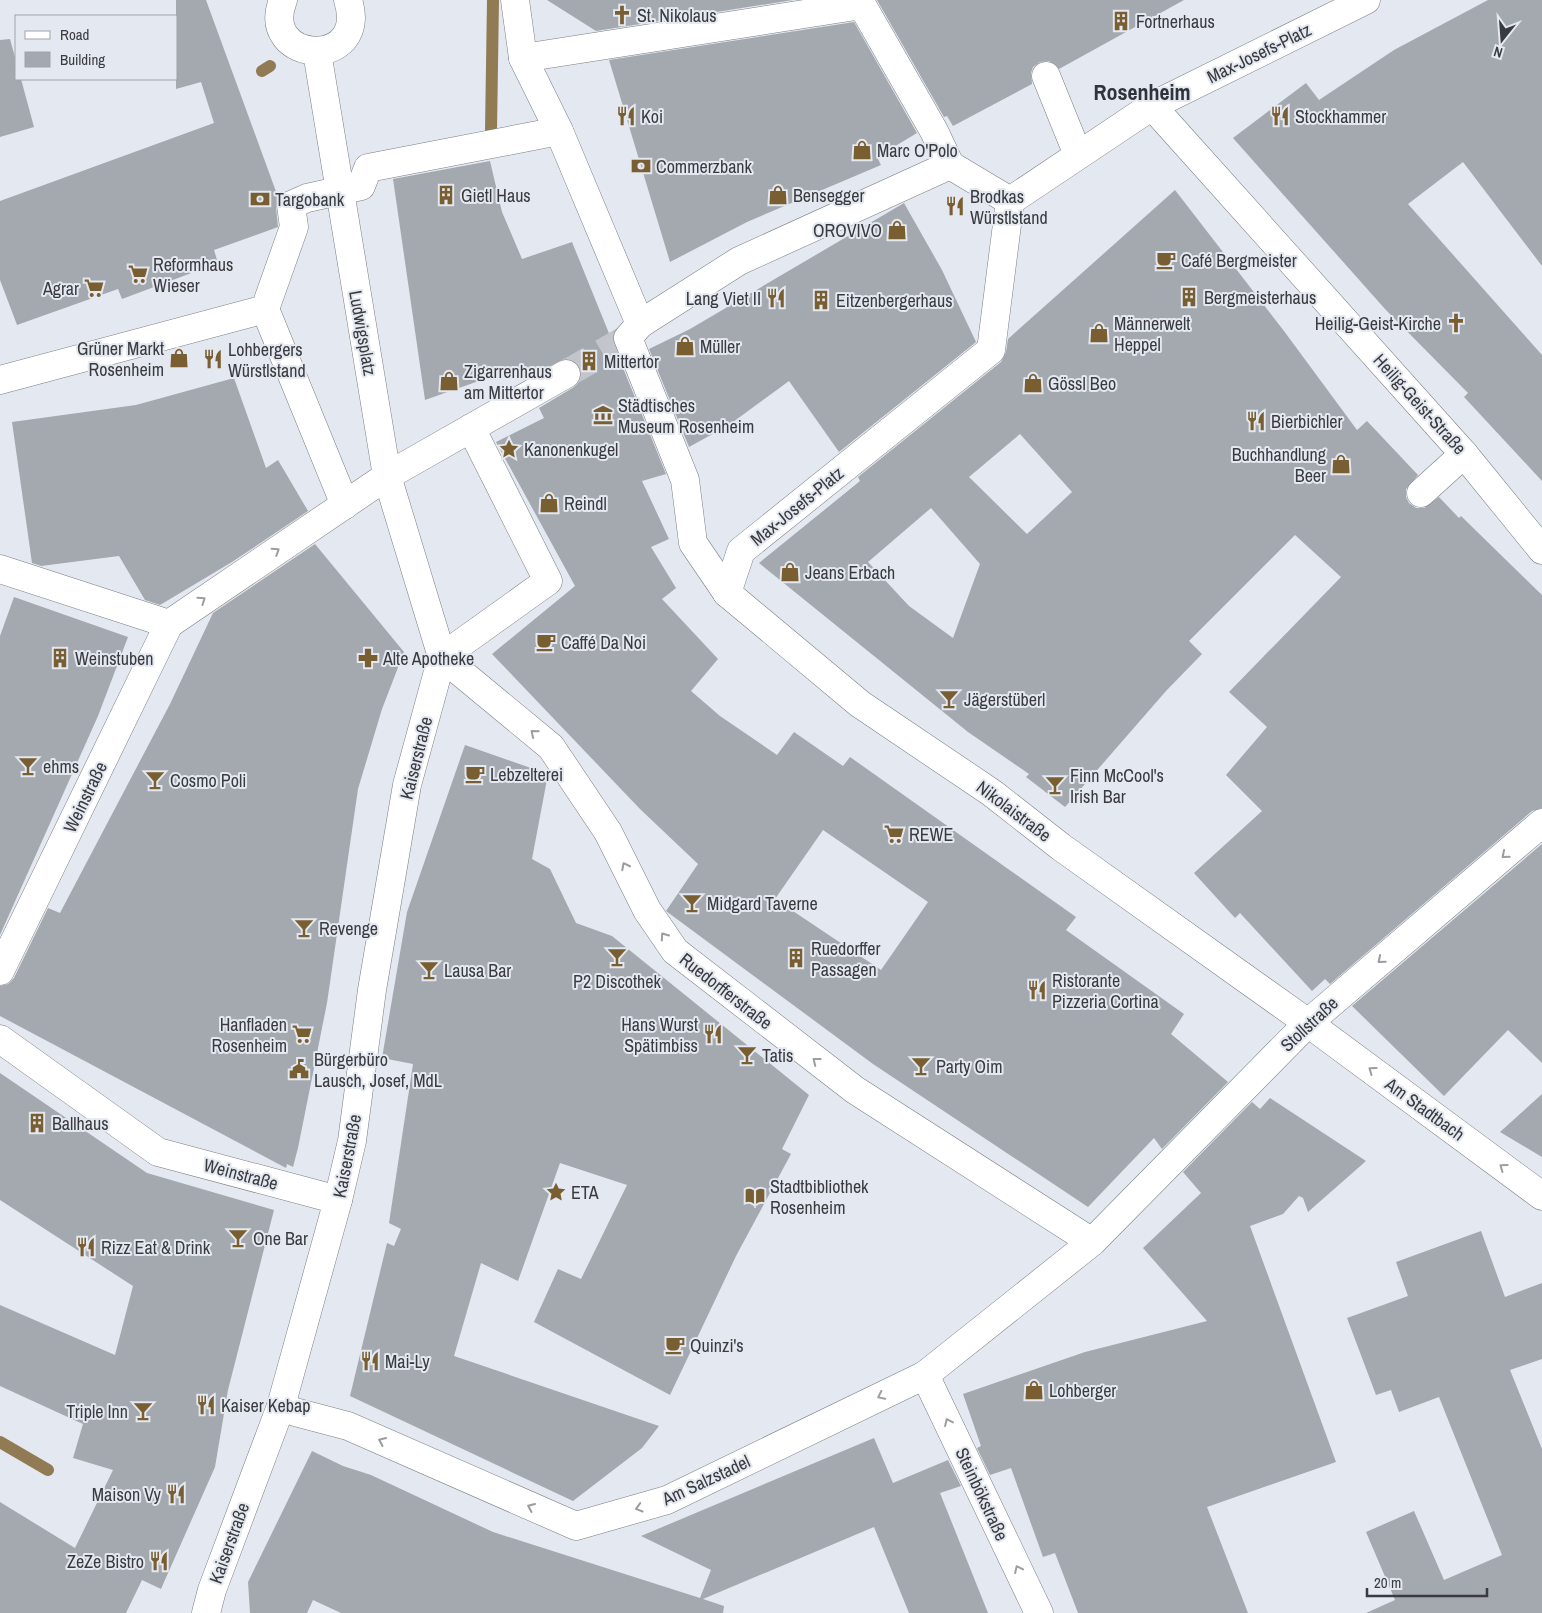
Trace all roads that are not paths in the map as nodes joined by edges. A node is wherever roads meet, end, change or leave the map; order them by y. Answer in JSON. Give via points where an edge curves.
{"nodes":[{"id":1,"x":283,"y":0,"type":"edge"},
{"id":2,"x":348,"y":0,"type":"edge"},
{"id":3,"x":515,"y":0,"type":"edge"},
{"id":4,"x":1366,"y":0,"type":"edge"},
{"id":5,"x":870,"y":2,"type":"edge"},
{"id":6,"x":317,"y":52,"type":"junction"},
{"id":7,"x":523,"y":58,"type":"junction"},
{"id":8,"x":1046,"y":76,"type":"dead end"},
{"id":9,"x":1152,"y":106,"type":"junction"},
{"id":10,"x":559,"y":131,"type":"junction"},
{"id":11,"x":1078,"y":155,"type":"junction"},
{"id":12,"x":950,"y":165,"type":"junction"},
{"id":13,"x":338,"y":190,"type":"junction"},
{"id":14,"x":1010,"y":201,"type":"junction"},
{"id":15,"x":265,"y":309,"type":"junction"},
{"id":16,"x":640,"y":324,"type":"junction"},
{"id":17,"x":566,"y":374,"type":"tunnel mouth"},
{"id":18,"x":0,"y":380,"type":"edge"},
{"id":19,"x":471,"y":428,"type":"junction"},
{"id":20,"x":1464,"y":454,"type":"junction"},
{"id":21,"x":387,"y":476,"type":"junction"},
{"id":22,"x":1421,"y":493,"type":"dead end"},
{"id":23,"x":345,"y":505,"type":"junction"},
{"id":24,"x":1542,"y":550,"type":"edge"},
{"id":25,"x":0,"y":569,"type":"edge"},
{"id":26,"x":727,"y":593,"type":"junction"},
{"id":27,"x":170,"y":624,"type":"junction"},
{"id":28,"x":442,"y":657,"type":"junction"},
{"id":29,"x":1542,"y":823,"type":"edge"},
{"id":30,"x":0,"y":971,"type":"edge"},
{"id":31,"x":1308,"y":1023,"type":"junction"},
{"id":32,"x":0,"y":1040,"type":"edge"},
{"id":33,"x":1542,"y":1196,"type":"edge"},
{"id":34,"x":338,"y":1200,"type":"junction"},
{"id":35,"x":1092,"y":1242,"type":"junction"},
{"id":36,"x":925,"y":1375,"type":"junction"},
{"id":37,"x":281,"y":1406,"type":"junction"},
{"id":38,"x":206,"y":1613,"type":"edge"},
{"id":39,"x":1039,"y":1613,"type":"edge"}],
"edges":[{"from":1,"to":6,"type":"street","via":[[279,22],[284,34],[304,51]]},
{"from":2,"to":6,"type":"street","via":[[351,22],[347,34],[329,50]]},
{"from":3,"to":7,"type":"street"},
{"from":4,"to":9,"type":"street","name":"Max-Josefs-Platz"},
{"from":5,"to":7,"type":"street"},
{"from":5,"to":12,"type":"street"},
{"from":6,"to":13,"type":"street","name":"Ludwigsplatz"},
{"from":7,"to":10,"type":"street"},
{"from":8,"to":11,"type":"street"},
{"from":9,"to":11,"type":"street","name":"Max-Josefs-Platz"},
{"from":9,"to":20,"type":"street","name":"Heilig-Geist-Straße"},
{"from":10,"to":13,"type":"street","via":[[368,168],[362,186]]},
{"from":10,"to":16,"type":"street"},
{"from":11,"to":14,"type":"street","name":"Max-Josefs-Platz"},
{"from":12,"to":14,"type":"street"},
{"from":12,"to":16,"type":"street","via":[[739,261]]},
{"from":13,"to":15,"type":"street","via":[[291,205],[294,227]]},
{"from":13,"to":21,"type":"street","name":"Ludwigsplatz"},
{"from":14,"to":26,"type":"street","name":"Max-Josefs-Platz","via":[[991,350],[741,551]]},
{"from":15,"to":18,"type":"street"},
{"from":15,"to":23,"type":"street"},
{"from":16,"to":26,"type":"street","via":[[628,338],[685,480],[694,543]]},
{"from":17,"to":19,"type":"street"},
{"from":19,"to":21,"type":"street"},
{"from":19,"to":28,"type":"street","via":[[548,581]]},
{"from":20,"to":22,"type":"street"},
{"from":20,"to":24,"type":"street","name":"Heilig-Geist-Straße"},
{"from":21,"to":23,"type":"street","name":"Weinstraße"},
{"from":21,"to":28,"type":"street","name":"Ludwigsplatz"},
{"from":27,"to":23,"type":"street","name":"Weinstraße","one_way":true},
{"from":25,"to":27,"type":"street"},
{"from":26,"to":31,"type":"street","name":"Nikolaistraße","via":[[860,704],[992,793],[1061,847]]},
{"from":27,"to":30,"type":"street","name":"Weinstraße"},
{"from":28,"to":34,"type":"street","name":"Kaiserstraße","via":[[407,785],[372,990],[352,1141]]},
{"from":35,"to":28,"type":"street","name":"Ruedorfferstraße","one_way":true,"via":[[855,1090],[675,951],[647,910],[608,832],[551,747]]},
{"from":29,"to":31,"type":"street","name":"Stollstraße","one_way":true},
{"from":33,"to":31,"type":"street","name":"Am Stadtbach","one_way":true},
{"from":31,"to":35,"type":"street","name":"Stollstraße"},
{"from":32,"to":34,"type":"street","name":"Weinstraße","via":[[158,1152]]},
{"from":34,"to":37,"type":"street","name":"Kaiserstraße"},
{"from":35,"to":36,"type":"street","name":"Am Salzstadel"},
{"from":36,"to":37,"type":"street","name":"Am Salzstadel","one_way":true,"via":[[667,1500],[576,1526],[348,1426]]},
{"from":39,"to":36,"type":"street","name":"Steinbökstraße","one_way":true},
{"from":37,"to":38,"type":"street","name":"Kaiserstraße"}]}
